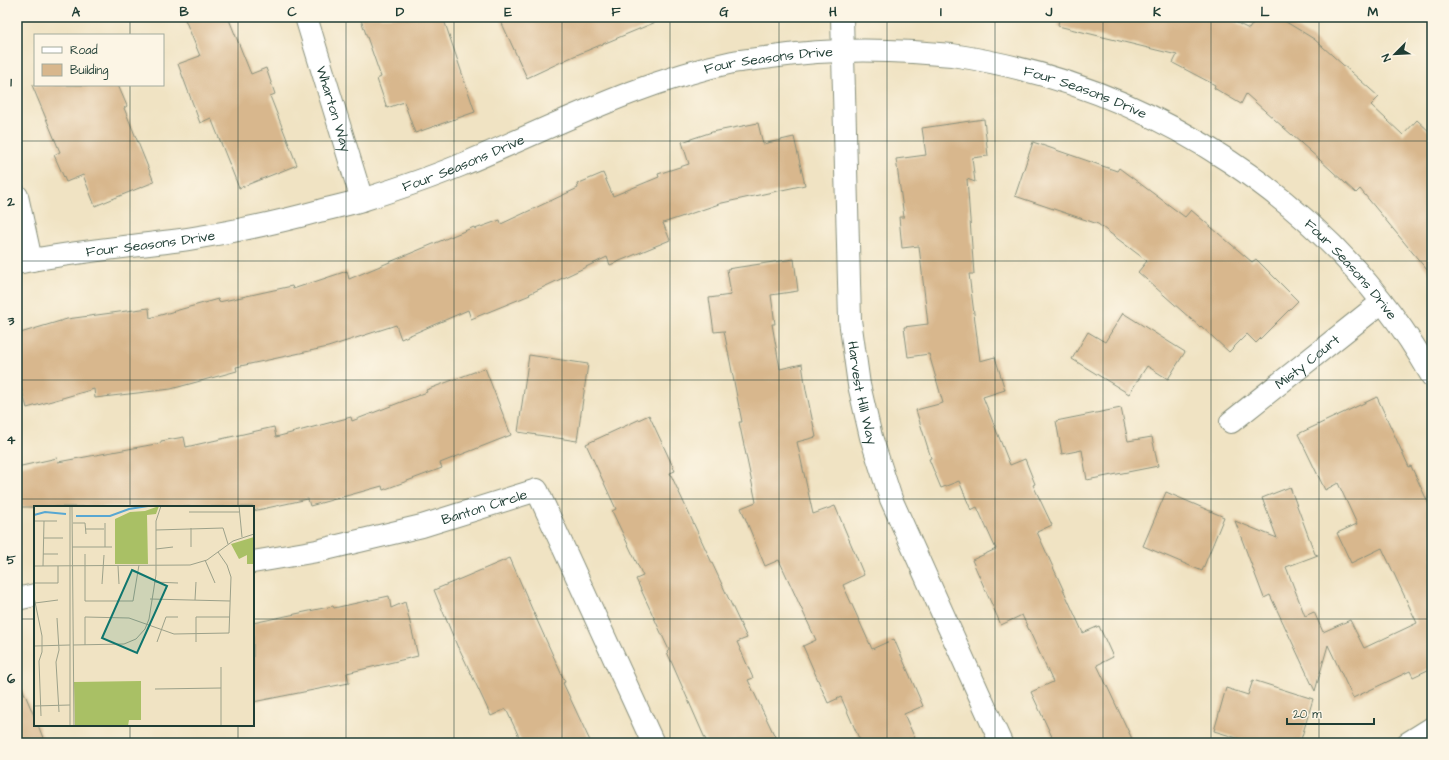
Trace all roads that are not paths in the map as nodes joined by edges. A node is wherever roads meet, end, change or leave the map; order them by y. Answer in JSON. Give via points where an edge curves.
{"nodes":[{"id":1,"x":306,"y":17,"type":"edge"},
{"id":2,"x":842,"y":17,"type":"edge"},
{"id":3,"x":843,"y":51,"type":"junction"},
{"id":4,"x":17,"y":196,"type":"edge"},
{"id":5,"x":362,"y":200,"type":"junction"},
{"id":6,"x":24,"y":261,"type":"edge"},
{"id":7,"x":1382,"y":302,"type":"junction"},
{"id":8,"x":1432,"y":376,"type":"edge"},
{"id":9,"x":1231,"y":422,"type":"dead end"},
{"id":10,"x":254,"y":562,"type":"edge"},
{"id":11,"x":34,"y":595,"type":"edge"},
{"id":12,"x":17,"y":600,"type":"edge"},
{"id":13,"x":1432,"y":728,"type":"edge"},
{"id":14,"x":653,"y":743,"type":"edge"},
{"id":15,"x":1001,"y":743,"type":"edge"},
{"id":16,"x":1408,"y":743,"type":"edge"}],
"edges":[{"from":1,"to":5,"type":"street","name":"Wharton Way"},
{"from":2,"to":3,"type":"street","name":"Harvest Hill Way"},
{"from":3,"to":5,"type":"street","name":"Four Seasons Drive","via":[[801,53],[733,62],[655,83],[458,166]]},
{"from":3,"to":7,"type":"street","name":"Four Seasons Drive","via":[[881,50],[950,55],[1030,71],[1095,92],[1148,114],[1241,169],[1301,216],[1350,264]]},
{"from":3,"to":15,"type":"street","name":"Harvest Hill Way","via":[[850,320],[858,385],[891,499]]},
{"from":4,"to":6,"type":"street"},
{"from":5,"to":6,"type":"street","name":"Four Seasons Drive","via":[[275,223],[192,238]]},
{"from":7,"to":8,"type":"street","name":"Four Seasons Drive"},
{"from":7,"to":9,"type":"street","name":"Misty Court"},
{"from":10,"to":14,"type":"street","name":"Banton Circle","via":[[317,551],[422,526],[537,490]]},
{"from":11,"to":12,"type":"street"},
{"from":13,"to":16,"type":"street"}]}
